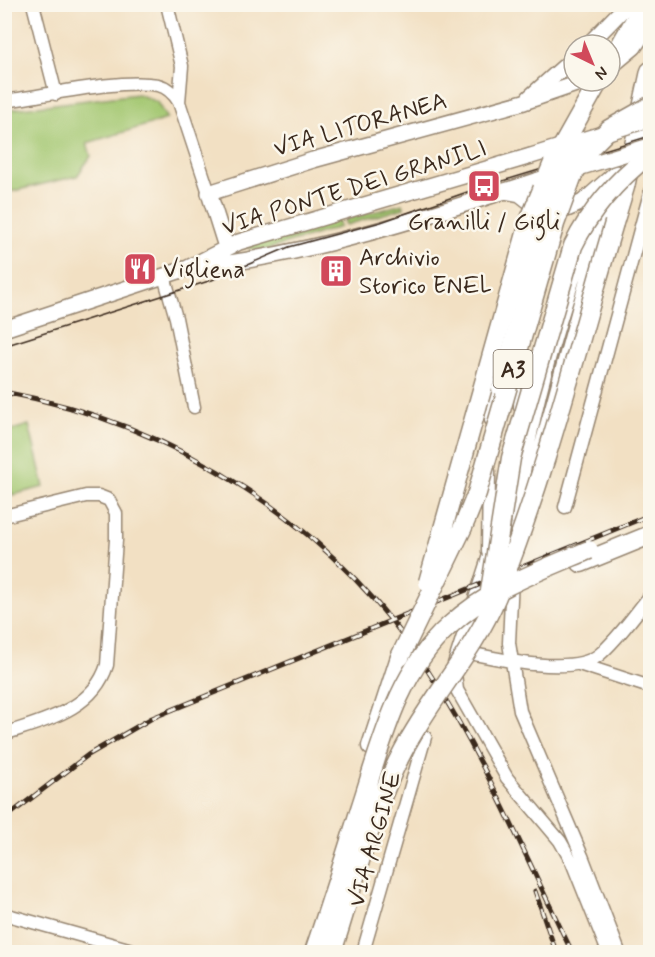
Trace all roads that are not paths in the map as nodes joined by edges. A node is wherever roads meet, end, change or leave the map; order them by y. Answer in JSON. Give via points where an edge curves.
{"nodes":[{"id":1,"x":33,"y":4,"type":"edge"},
{"id":2,"x":167,"y":4,"type":"edge"},
{"id":3,"x":628,"y":4,"type":"edge"},
{"id":4,"x":644,"y":4,"type":"edge"},
{"id":5,"x":651,"y":23,"type":"edge"},
{"id":6,"x":600,"y":33,"type":"edge"},
{"id":7,"x":622,"y":43,"type":"edge"},
{"id":8,"x":622,"y":56,"type":"edge"},
{"id":9,"x":562,"y":69,"type":"edge"},
{"id":10,"x":651,"y":71,"type":"edge"},
{"id":11,"x":562,"y":89,"type":"edge"},
{"id":12,"x":592,"y":93,"type":"edge"},
{"id":13,"x":56,"y":94,"type":"junction"},
{"id":14,"x":651,"y":100,"type":"edge"},
{"id":15,"x":4,"y":101,"type":"edge"},
{"id":16,"x":179,"y":102,"type":"junction"},
{"id":17,"x":524,"y":102,"type":"junction"},
{"id":18,"x":651,"y":106,"type":"edge"},
{"id":19,"x":651,"y":119,"type":"edge"},
{"id":20,"x":651,"y":146,"type":"edge"},
{"id":21,"x":651,"y":154,"type":"edge"},
{"id":22,"x":631,"y":156,"type":"junction"},
{"id":23,"x":553,"y":163,"type":"junction"},
{"id":24,"x":625,"y":187,"type":"junction"},
{"id":25,"x":504,"y":191,"type":"junction"},
{"id":26,"x":209,"y":193,"type":"junction"},
{"id":27,"x":551,"y":193,"type":"junction"},
{"id":28,"x":651,"y":193,"type":"edge"},
{"id":29,"x":604,"y":198,"type":"junction"},
{"id":30,"x":538,"y":208,"type":"junction"},
{"id":31,"x":226,"y":247,"type":"junction"},
{"id":32,"x":260,"y":259,"type":"junction"},
{"id":33,"x":189,"y":268,"type":"junction"},
{"id":34,"x":164,"y":276,"type":"junction"},
{"id":35,"x":4,"y":329,"type":"edge"},
{"id":36,"x":194,"y":407,"type":"dead end"},
{"id":37,"x":565,"y":507,"type":"dead end"},
{"id":38,"x":4,"y":516,"type":"edge"},
{"id":39,"x":517,"y":524,"type":"junction"},
{"id":40,"x":651,"y":525,"type":"edge"},
{"id":41,"x":651,"y":535,"type":"edge"},
{"id":42,"x":585,"y":557,"type":"junction"},
{"id":43,"x":487,"y":562,"type":"junction"},
{"id":44,"x":651,"y":596,"type":"edge"},
{"id":45,"x":464,"y":648,"type":"junction"},
{"id":46,"x":400,"y":657,"type":"junction"},
{"id":47,"x":511,"y":661,"type":"junction"},
{"id":48,"x":579,"y":664,"type":"junction"},
{"id":49,"x":651,"y":687,"type":"edge"},
{"id":50,"x":4,"y":734,"type":"edge"},
{"id":51,"x":425,"y":737,"type":"dead end"},
{"id":52,"x":4,"y":914,"type":"edge"},
{"id":53,"x":139,"y":952,"type":"edge"},
{"id":54,"x":305,"y":952,"type":"edge"},
{"id":55,"x":314,"y":952,"type":"edge"},
{"id":56,"x":322,"y":952,"type":"edge"},
{"id":57,"x":332,"y":952,"type":"edge"},
{"id":58,"x":363,"y":952,"type":"edge"},
{"id":59,"x":608,"y":952,"type":"edge"},
{"id":60,"x":619,"y":952,"type":"edge"}],
"edges":[{"from":1,"to":13,"type":"street"},
{"from":2,"to":16,"type":"street","via":[[182,66]]},
{"from":3,"to":6,"type":"main road"},
{"from":4,"to":7,"type":"highway"},
{"from":5,"to":8,"type":"main road","via":[[634,47]]},
{"from":9,"to":17,"type":"main road"},
{"from":10,"to":22,"type":"highway","number":"A3"},
{"from":11,"to":17,"type":"main road","name":"VIA LITORANEA"},
{"from":12,"to":23,"type":"highway","number":"A3","bridge":true},
{"from":13,"to":15,"type":"street"},
{"from":13,"to":16,"type":"street","via":[[120,85],[158,85]]},
{"from":14,"to":27,"type":"street","bridge":true,"via":[[601,126],[572,157]]},
{"from":16,"to":26,"type":"street"},
{"from":17,"to":26,"type":"main road","name":"VIA LITORANEA"},
{"from":18,"to":46,"type":"highway","number":"A3","bridge":true,"via":[[609,129],[591,147],[573,175],[555,224],[477,493]]},
{"from":19,"to":31,"type":"main road","name":"VIA PONTE DEI GRANILI","bridge":true},
{"from":20,"to":25,"type":"main road","name":"VIA PONTE DEI GRANILI","bridge":true},
{"from":21,"to":29,"type":"highway","number":"A3","bridge":true},
{"from":22,"to":24,"type":"highway","number":"A3"},
{"from":22,"to":30,"type":"main road","via":[[583,202],[567,209]]},
{"from":23,"to":27,"type":"street","bridge":true},
{"from":23,"to":46,"type":"highway","number":"A3","bridge":true,"via":[[530,219],[427,585]]},
{"from":24,"to":39,"type":"street","via":[[608,213],[594,251]]},
{"from":24,"to":45,"type":"highway","number":"A3","bridge":true,"via":[[533,498],[494,603]]},
{"from":25,"to":30,"type":"main road","via":[[520,194]]},
{"from":25,"to":32,"type":"main road","name":"VIA PONTE DEI GRANILI"},
{"from":26,"to":31,"type":"main road"},
{"from":27,"to":43,"type":"street","bridge":true,"via":[[498,388],[490,432]]},
{"from":28,"to":37,"type":"street"},
{"from":29,"to":39,"type":"street","bridge":true,"via":[[581,256],[541,391],[519,489]]},
{"from":29,"to":45,"type":"highway","number":"A3","bridge":true,"via":[[586,222],[569,258],[512,458],[489,597]]},
{"from":30,"to":43,"type":"street","via":[[541,230],[522,312],[522,381],[516,447]]},
{"from":31,"to":32,"type":"main road"},
{"from":31,"to":33,"type":"main road","name":"VIA PONTE DEI GRANILI","via":[[217,258]]},
{"from":32,"to":33,"type":"main road","name":"VIA PONTE DEI GRANILI"},
{"from":33,"to":34,"type":"main road"},
{"from":34,"to":35,"type":"main road"},
{"from":34,"to":36,"type":"street"},
{"from":38,"to":50,"type":"street","via":[[86,496],[109,500],[116,513],[107,665],[102,679],[78,705]]},
{"from":39,"to":47,"type":"street","via":[[510,603]]},
{"from":40,"to":42,"type":"highway"},
{"from":41,"to":42,"type":"highway"},
{"from":42,"to":55,"type":"highway","bridge":true,"via":[[493,593],[448,626],[418,661],[392,712]]},
{"from":42,"to":56,"type":"highway","via":[[489,605],[461,627],[423,669],[398,715]]},
{"from":43,"to":45,"type":"street"},
{"from":44,"to":48,"type":"street","via":[[597,657]]},
{"from":45,"to":47,"type":"street"},
{"from":45,"to":57,"type":"highway","number":"A3","bridge":true,"via":[[401,754],[384,793]]},
{"from":45,"to":59,"type":"street","via":[[454,672],[456,690],[507,778],[560,841]]},
{"from":46,"to":54,"type":"highway","number":"A3"},
{"from":47,"to":48,"type":"street","via":[[558,667]]},
{"from":47,"to":60,"type":"street","via":[[529,736]]},
{"from":48,"to":49,"type":"street"},
{"from":51,"to":58,"type":"street","name":"VIA ARGINE"},
{"from":52,"to":53,"type":"street"}]}
